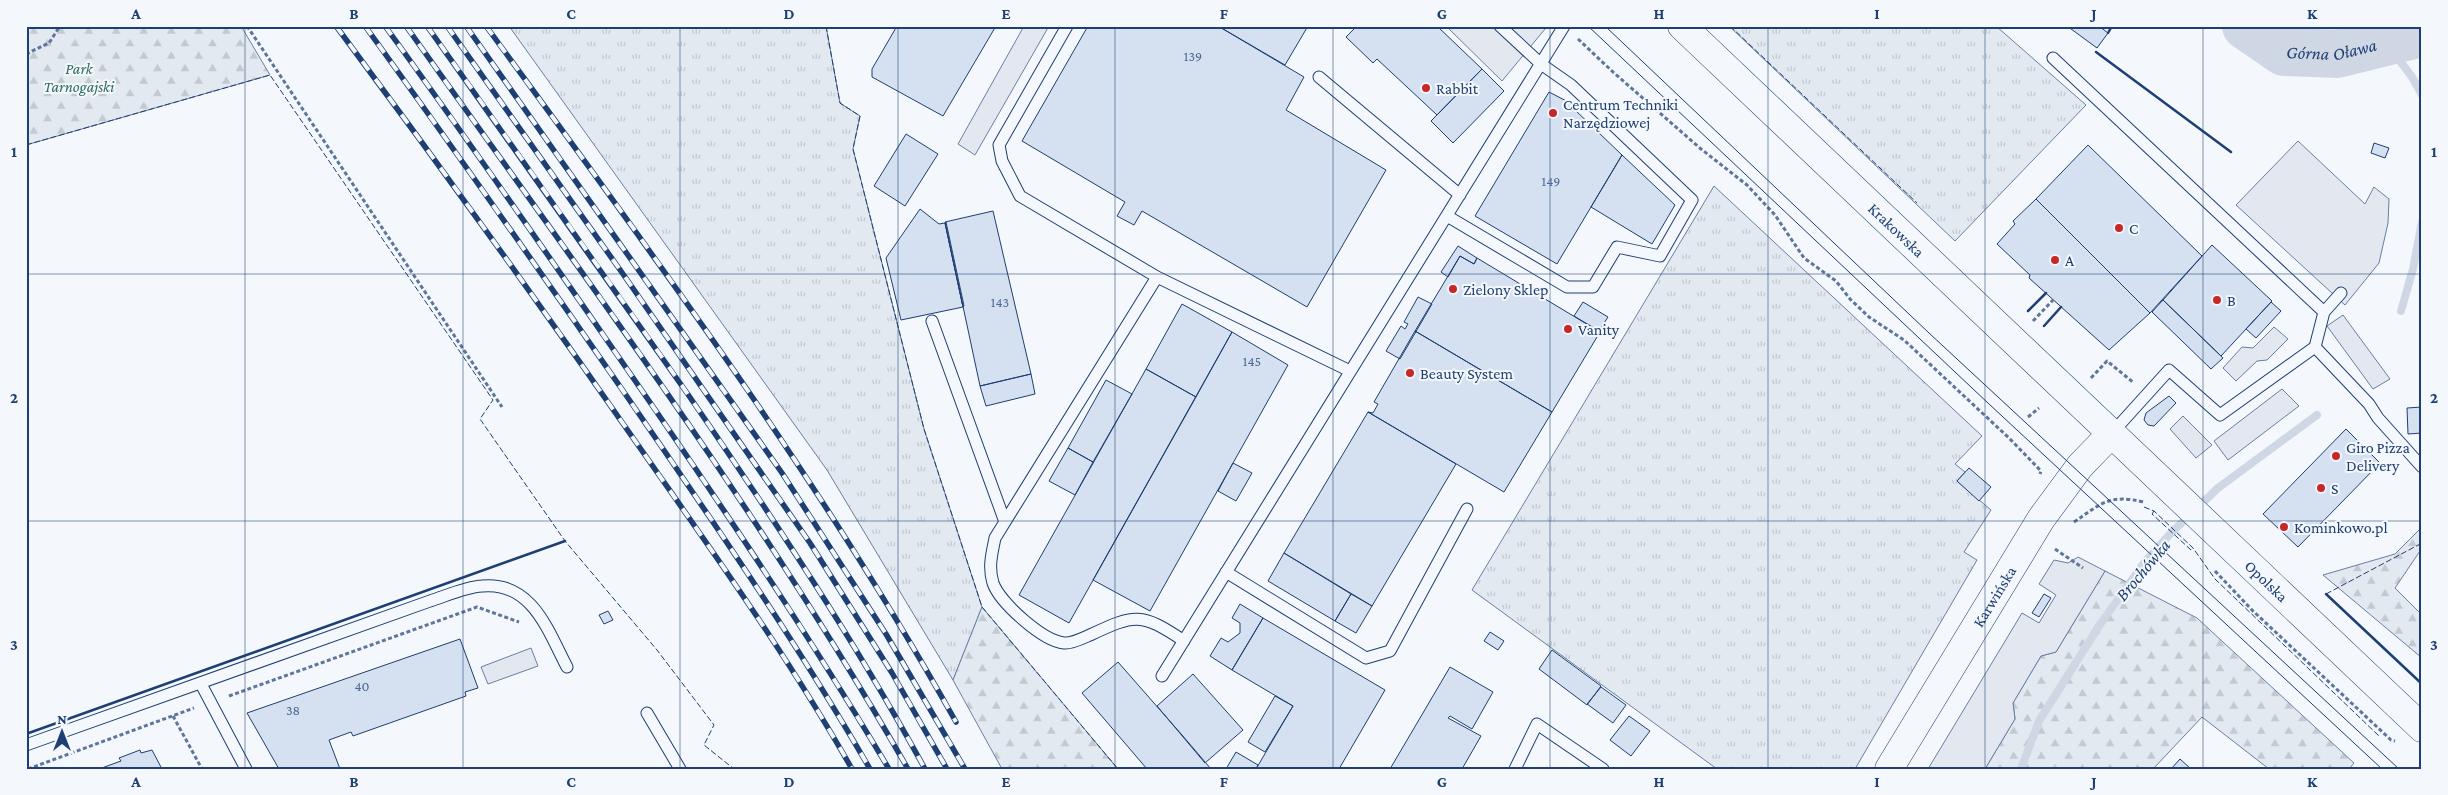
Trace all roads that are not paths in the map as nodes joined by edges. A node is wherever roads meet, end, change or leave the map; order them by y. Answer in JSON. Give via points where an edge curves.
{"nodes":[{"id":1,"x":1067,"y":26,"type":"edge"},
{"id":2,"x":1500,"y":26,"type":"edge"},
{"id":3,"x":1682,"y":26,"type":"edge"},
{"id":4,"x":1568,"y":30,"type":"edge"},
{"id":5,"x":2054,"y":58,"type":"dead end"},
{"id":6,"x":1541,"y":64,"type":"junction"},
{"id":7,"x":1319,"y":78,"type":"dead end"},
{"id":8,"x":1460,"y":195,"type":"junction"},
{"id":9,"x":1447,"y":216,"type":"junction"},
{"id":10,"x":1157,"y":277,"type":"junction"},
{"id":11,"x":2342,"y":293,"type":"dead end"},
{"id":12,"x":2324,"y":312,"type":"junction"},
{"id":13,"x":932,"y":321,"type":"dead end"},
{"id":14,"x":2315,"y":347,"type":"junction"},
{"id":15,"x":1350,"y":371,"type":"junction"},
{"id":16,"x":2112,"y":433,"type":"junction"},
{"id":17,"x":2422,"y":467,"type":"edge"},
{"id":18,"x":1467,"y":509,"type":"dead end"},
{"id":19,"x":1005,"y":522,"type":"junction"},
{"id":20,"x":1226,"y":572,"type":"junction"},
{"id":21,"x":1184,"y":641,"type":"junction"},
{"id":22,"x":568,"y":667,"type":"dead end"},
{"id":23,"x":1162,"y":676,"type":"dead end"},
{"id":24,"x":201,"y":684,"type":"junction"},
{"id":25,"x":647,"y":712,"type":"dead end"},
{"id":26,"x":2422,"y":728,"type":"edge"},
{"id":27,"x":26,"y":745,"type":"edge"},
{"id":28,"x":246,"y":769,"type":"edge"},
{"id":29,"x":680,"y":769,"type":"edge"},
{"id":30,"x":1515,"y":769,"type":"edge"},
{"id":31,"x":1603,"y":769,"type":"edge"},
{"id":32,"x":1889,"y":769,"type":"edge"}],
"edges":[{"from":1,"to":10,"type":"lane","via":[[999,146],[1002,161],[1020,196]]},
{"from":2,"to":6,"type":"lane"},
{"from":3,"to":16,"type":"main road","name":"Krakowska"},
{"from":4,"to":6,"type":"lane"},
{"from":5,"to":12,"type":"lane"},
{"from":6,"to":8,"type":"lane"},
{"from":6,"to":9,"type":"lane","via":[[1571,85],[1692,200],[1660,256],[1617,247],[1593,287],[1567,287]]},
{"from":7,"to":8,"type":"lane"},
{"from":8,"to":9,"type":"lane"},
{"from":9,"to":15,"type":"lane"},
{"from":10,"to":15,"type":"lane"},
{"from":10,"to":19,"type":"lane"},
{"from":11,"to":12,"type":"lane"},
{"from":12,"to":14,"type":"lane"},
{"from":13,"to":19,"type":"lane"},
{"from":14,"to":16,"type":"lane","via":[[2220,415],[2169,370]]},
{"from":14,"to":17,"type":"lane","via":[[2370,404],[2378,418]]},
{"from":15,"to":20,"type":"lane"},
{"from":16,"to":26,"type":"main road","name":"Opolska"},
{"from":16,"to":32,"type":"main road","name":"Karwińska","via":[[2080,466],[2041,520]]},
{"from":18,"to":20,"type":"lane","via":[[1390,651],[1366,658]]},
{"from":19,"to":21,"type":"lane","via":[[996,538],[990,562],[994,584],[1007,604],[1045,637],[1065,644],[1120,621],[1140,618],[1158,624]]},
{"from":20,"to":21,"type":"lane"},
{"from":21,"to":23,"type":"lane"},
{"from":22,"to":24,"type":"lane","via":[[525,596],[499,586],[480,586]]},
{"from":24,"to":27,"type":"lane"},
{"from":24,"to":28,"type":"lane"},
{"from":25,"to":29,"type":"lane"},
{"from":30,"to":31,"type":"lane","via":[[1537,724]]}]}
